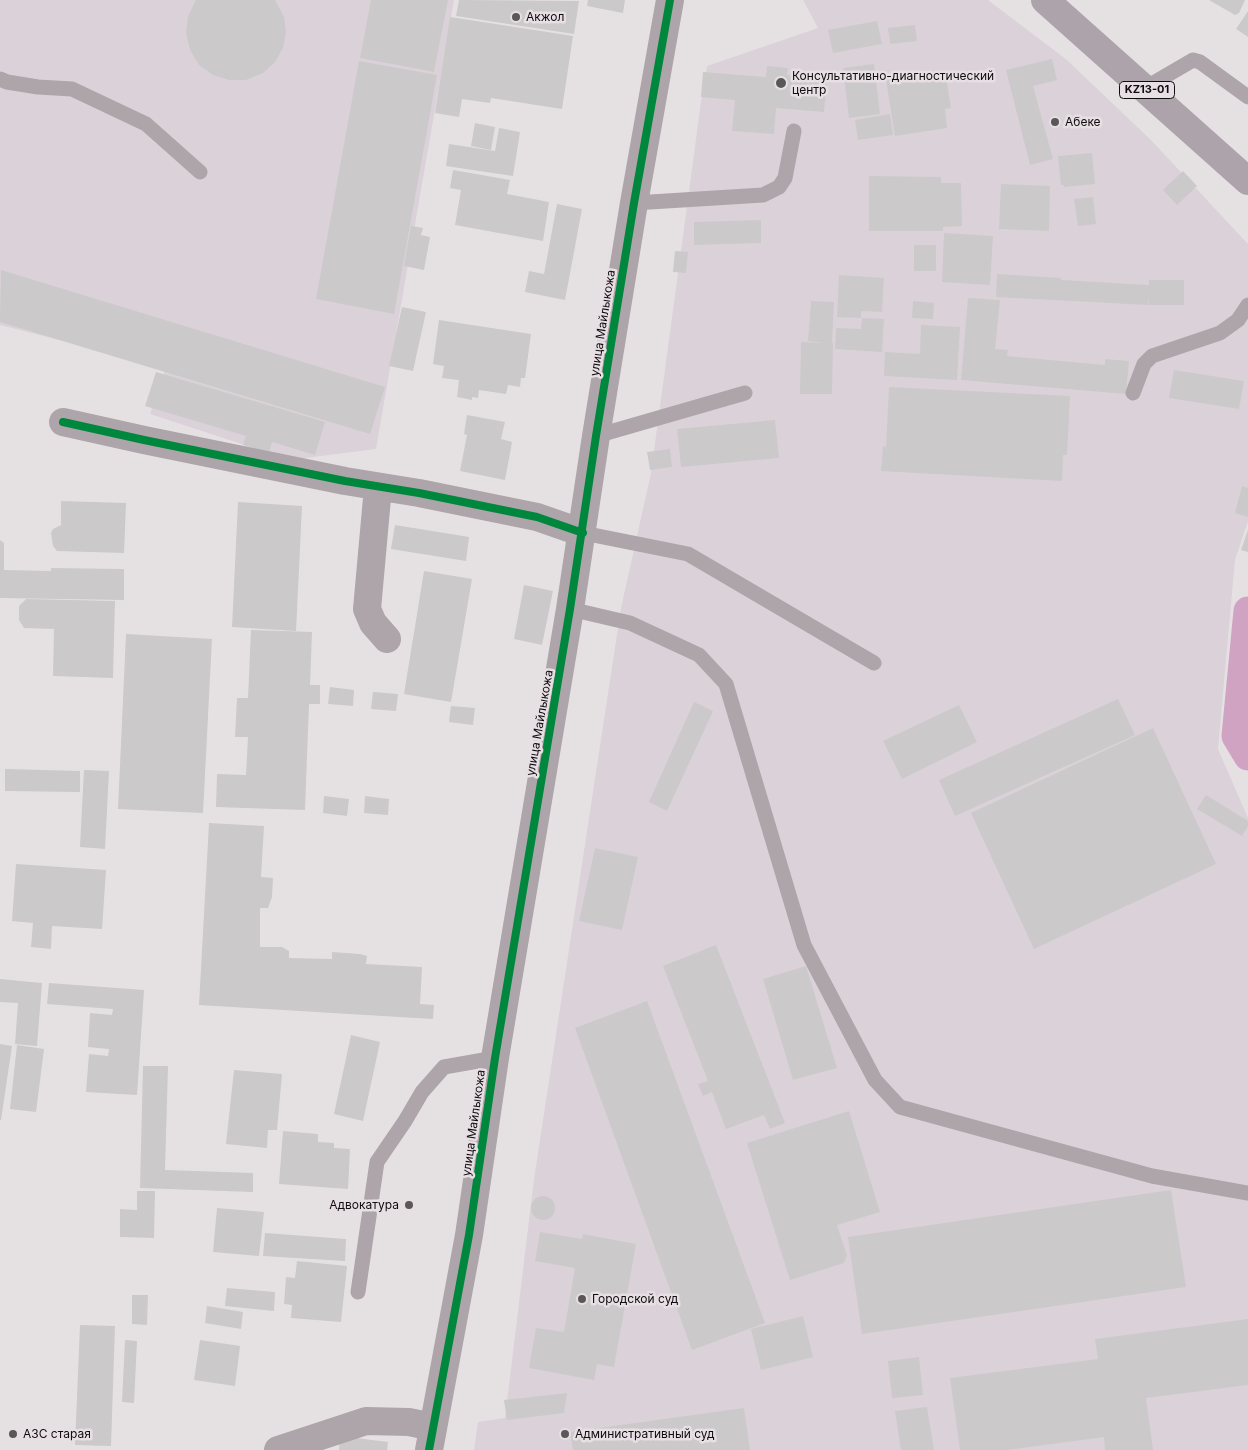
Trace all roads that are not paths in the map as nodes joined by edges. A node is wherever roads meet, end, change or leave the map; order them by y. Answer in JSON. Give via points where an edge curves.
{"nodes":[{"id":1,"x":670,"y":0,"type":"edge"},
{"id":2,"x":1045,"y":0,"type":"edge"},
{"id":3,"x":0,"y":79,"type":"edge"},
{"id":4,"x":1145,"y":88,"type":"junction"},
{"id":5,"x":1248,"y":97,"type":"edge"},
{"id":6,"x":794,"y":131,"type":"dead end"},
{"id":7,"x":200,"y":172,"type":"dead end"},
{"id":8,"x":1246,"y":175,"type":"edge"},
{"id":9,"x":634,"y":203,"type":"junction"},
{"id":10,"x":1248,"y":305,"type":"edge"},
{"id":11,"x":746,"y":393,"type":"dead end"},
{"id":12,"x":1133,"y":393,"type":"dead end"},
{"id":13,"x":63,"y":422,"type":"dead end"},
{"id":14,"x":596,"y":436,"type":"junction"},
{"id":15,"x":378,"y":486,"type":"junction"},
{"id":16,"x":583,"y":533,"type":"junction"},
{"id":17,"x":570,"y":609,"type":"junction"},
{"id":18,"x":387,"y":639,"type":"dead end"},
{"id":19,"x":874,"y":663,"type":"dead end"},
{"id":20,"x":495,"y":1058,"type":"junction"},
{"id":21,"x":1248,"y":1194,"type":"edge"},
{"id":22,"x":358,"y":1292,"type":"dead end"},
{"id":23,"x":431,"y":1438,"type":"edge"},
{"id":24,"x":278,"y":1450,"type":"edge"}],
"edges":[{"from":1,"to":9,"type":"street","name":"улица Майлыкожа"},
{"from":2,"to":4,"type":"highway","number":"KZ13-01"},
{"from":3,"to":7,"type":"lane","via":[[38,87],[72,89],[146,124]]},
{"from":4,"to":5,"type":"lane","via":[[1192,60],[1200,62]]},
{"from":4,"to":8,"type":"highway","number":"KZ13-01"},
{"from":6,"to":9,"type":"lane","via":[[785,178],[779,187],[763,194]]},
{"from":9,"to":14,"type":"street","name":"улица Майлыкожа"},
{"from":10,"to":12,"type":"lane","via":[[1238,320],[1220,333],[1152,356],[1144,364]]},
{"from":11,"to":14,"type":"lane"},
{"from":13,"to":15,"type":"street"},
{"from":14,"to":16,"type":"street","name":"улица Майлыкожа"},
{"from":15,"to":16,"type":"street","via":[[537,517]]},
{"from":15,"to":18,"type":"street","via":[[368,609],[373,623]]},
{"from":16,"to":17,"type":"street","name":"улица Майлыкожа"},
{"from":16,"to":19,"type":"lane","via":[[688,554]]},
{"from":17,"to":20,"type":"street","name":"улица Майлыкожа"},
{"from":17,"to":21,"type":"lane","via":[[630,623],[699,655],[726,684],[804,945],[875,1080],[900,1107],[1152,1176]]},
{"from":20,"to":22,"type":"lane","via":[[444,1067],[422,1092],[406,1121],[376,1162]]},
{"from":20,"to":23,"type":"street","name":"улица Майлыкожа","via":[[469,1235]]},
{"from":23,"to":24,"type":"street","via":[[409,1422],[366,1421]]}]}
